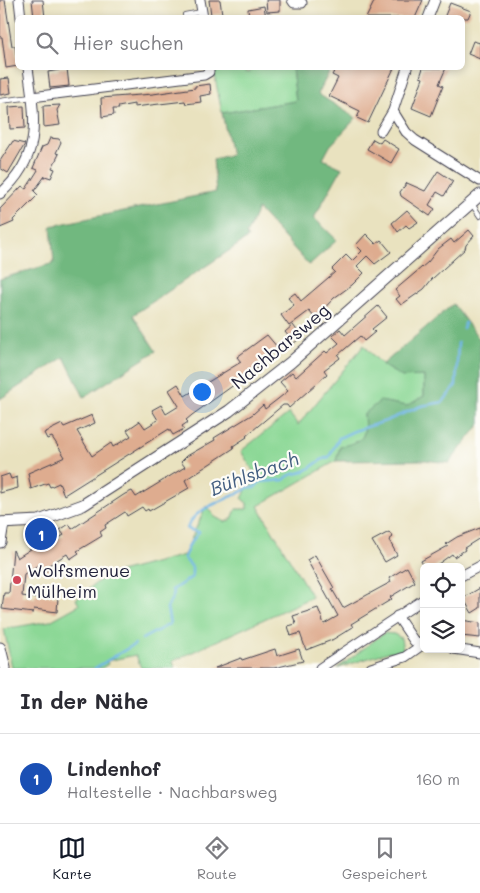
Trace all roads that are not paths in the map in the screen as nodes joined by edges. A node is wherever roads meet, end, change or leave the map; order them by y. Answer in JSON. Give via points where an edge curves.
{"nodes":[{"id":1,"x":19,"y":0,"type":"edge"},
{"id":2,"x":200,"y":0,"type":"edge"},
{"id":3,"x":292,"y":0,"type":"edge"},
{"id":4,"x":435,"y":0,"type":"edge"},
{"id":5,"x":302,"y":3,"type":"dead end"},
{"id":6,"x":202,"y":14,"type":"edge"},
{"id":7,"x":21,"y":15,"type":"edge"},
{"id":8,"x":184,"y":15,"type":"dead end"},
{"id":9,"x":429,"y":15,"type":"edge"},
{"id":10,"x":28,"y":70,"type":"edge"},
{"id":11,"x":210,"y":70,"type":"edge"},
{"id":12,"x":407,"y":70,"type":"edge"},
{"id":13,"x":32,"y":97,"type":"junction"},
{"id":14,"x":0,"y":101,"type":"edge"},
{"id":15,"x":393,"y":111,"type":"junction"},
{"id":16,"x":381,"y":132,"type":"dead end"},
{"id":17,"x":480,"y":181,"type":"edge"},
{"id":18,"x":0,"y":194,"type":"edge"},
{"id":19,"x":476,"y":199,"type":"edge"},
{"id":20,"x":480,"y":216,"type":"edge"},
{"id":21,"x":1,"y":523,"type":"edge"},
{"id":22,"x":0,"y":542,"type":"edge"},
{"id":23,"x":480,"y":566,"type":"edge"},
{"id":24,"x":465,"y":574,"type":"edge"},
{"id":25,"x":420,"y":602,"type":"edge"},
{"id":26,"x":397,"y":616,"type":"junction"},
{"id":27,"x":420,"y":644,"type":"edge"},
{"id":28,"x":420,"y":647,"type":"edge"},
{"id":29,"x":0,"y":648,"type":"edge"},
{"id":30,"x":465,"y":651,"type":"edge"},
{"id":31,"x":480,"y":653,"type":"edge"},
{"id":32,"x":5,"y":668,"type":"edge"},
{"id":33,"x":320,"y":668,"type":"edge"},
{"id":34,"x":372,"y":668,"type":"edge"}],
"edges":[{"from":1,"to":7,"type":"street"},
{"from":2,"to":6,"type":"street"},
{"from":3,"to":5,"type":"street"},
{"from":4,"to":9,"type":"street"},
{"from":6,"to":8,"type":"lane"},
{"from":10,"to":13,"type":"street"},
{"from":11,"to":13,"type":"street","via":[[204,75]]},
{"from":12,"to":15,"type":"street"},
{"from":13,"to":14,"type":"lane"},
{"from":13,"to":18,"type":"street","via":[[33,144],[25,166]]},
{"from":15,"to":16,"type":"street"},
{"from":15,"to":17,"type":"street","via":[[415,140]]},
{"from":19,"to":20,"type":"lane"},
{"from":19,"to":21,"type":"street","name":"Nachbarsweg","via":[[292,362],[229,411],[83,505],[39,521]]},
{"from":21,"to":22,"type":"street"},
{"from":23,"to":24,"type":"street"},
{"from":25,"to":26,"type":"street"},
{"from":26,"to":27,"type":"street","via":[[414,641]]},
{"from":26,"to":33,"type":"street"},
{"from":28,"to":34,"type":"street","via":[[405,657]]},
{"from":29,"to":32,"type":"street"},
{"from":30,"to":31,"type":"street"}]}
